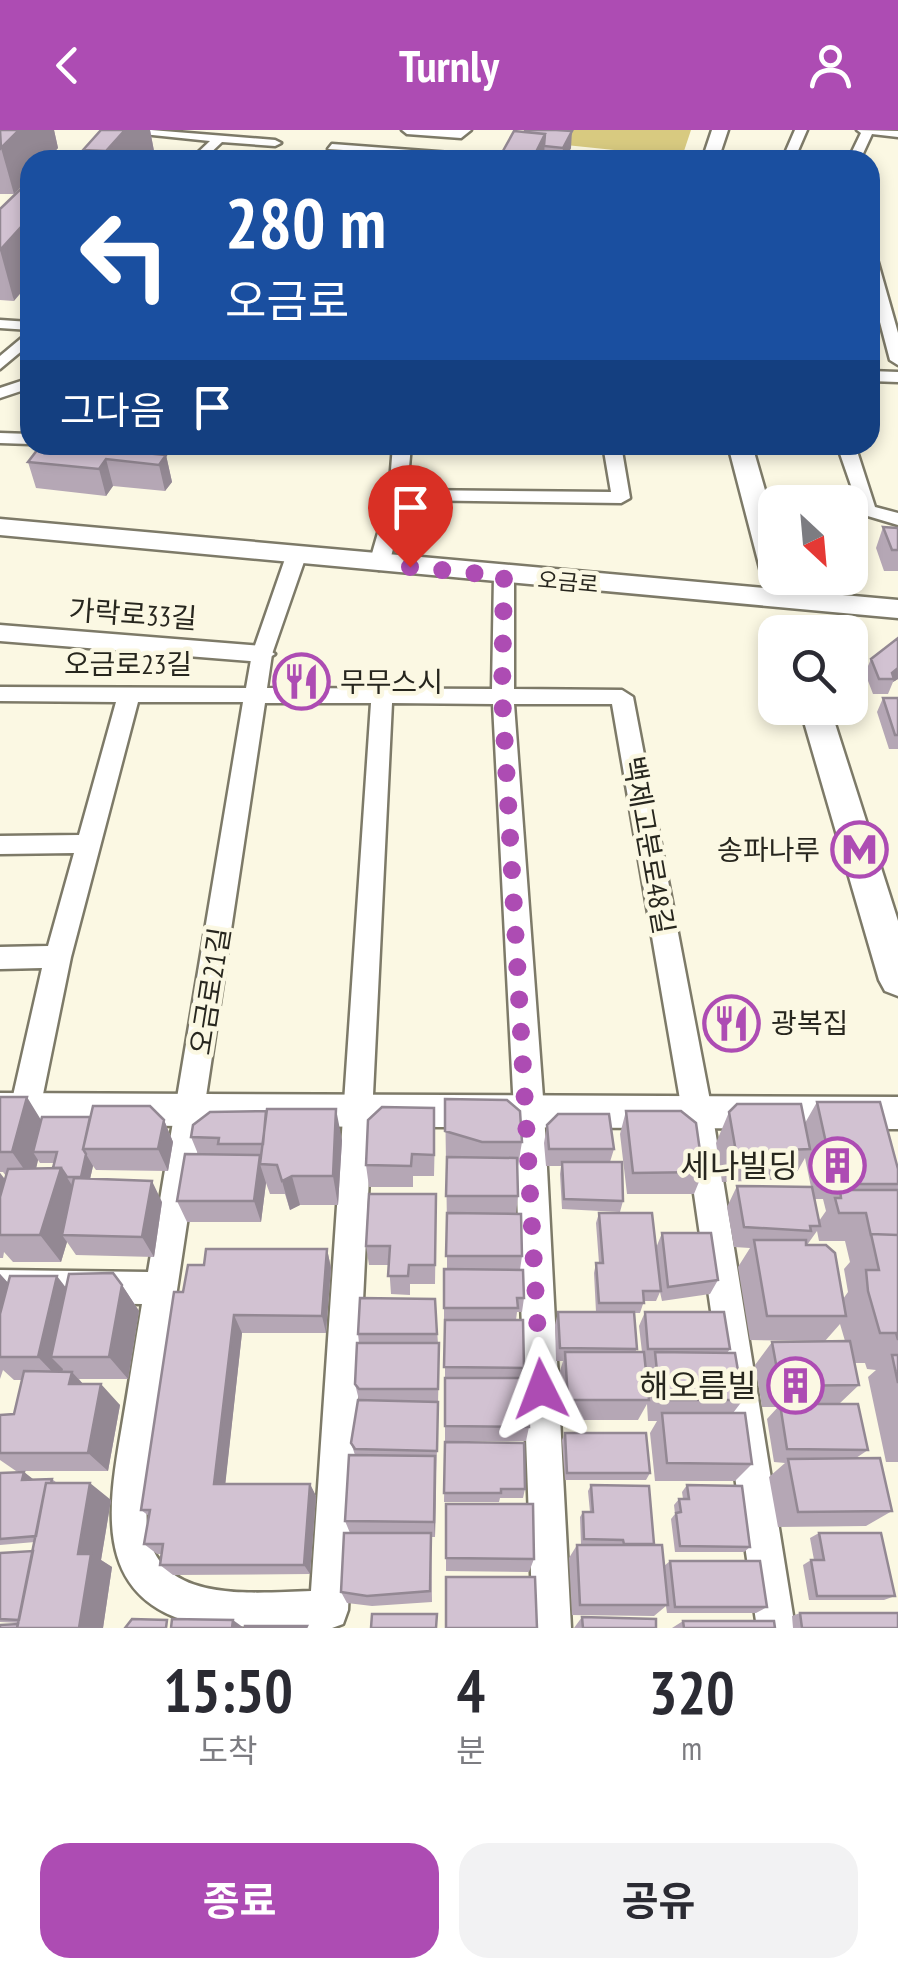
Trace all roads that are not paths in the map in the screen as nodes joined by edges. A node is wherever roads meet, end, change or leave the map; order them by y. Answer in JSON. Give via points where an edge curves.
{"nodes":[{"id":1,"x":116,"y":130,"type":"edge"},
{"id":2,"x":348,"y":130,"type":"edge"},
{"id":3,"x":407,"y":130,"type":"edge"},
{"id":4,"x":866,"y":130,"type":"edge"},
{"id":5,"x":463,"y":133,"type":"edge"},
{"id":6,"x":898,"y":134,"type":"edge"},
{"id":7,"x":219,"y":139,"type":"junction"},
{"id":8,"x":332,"y":146,"type":"junction"},
{"id":9,"x":207,"y":150,"type":"edge"},
{"id":10,"x":268,"y":150,"type":"edge"},
{"id":11,"x":329,"y":150,"type":"edge"},
{"id":12,"x":377,"y":150,"type":"edge"},
{"id":13,"x":880,"y":294,"type":"edge"},
{"id":14,"x":20,"y":349,"type":"edge"},
{"id":15,"x":898,"y":360,"type":"edge"},
{"id":16,"x":0,"y":364,"type":"edge"},
{"id":17,"x":401,"y":455,"type":"edge"},
{"id":18,"x":614,"y":455,"type":"edge"},
{"id":19,"x":743,"y":455,"type":"edge"},
{"id":20,"x":849,"y":455,"type":"edge"},
{"id":21,"x":398,"y":495,"type":"junction"},
{"id":22,"x":758,"y":510,"type":"edge"},
{"id":23,"x":898,"y":519,"type":"edge"},
{"id":24,"x":0,"y":527,"type":"edge"},
{"id":25,"x":296,"y":556,"type":"junction"},
{"id":26,"x":379,"y":564,"type":"junction"},
{"id":27,"x":504,"y":576,"type":"junction"},
{"id":28,"x":758,"y":582,"type":"edge"},
{"id":29,"x":833,"y":595,"type":"edge"},
{"id":30,"x":898,"y":609,"type":"edge"},
{"id":31,"x":0,"y":633,"type":"edge"},
{"id":32,"x":262,"y":654,"type":"junction"},
{"id":33,"x":0,"y":694,"type":"edge"},
{"id":34,"x":129,"y":694,"type":"junction"},
{"id":35,"x":256,"y":694,"type":"junction"},
{"id":36,"x":382,"y":694,"type":"junction"},
{"id":37,"x":502,"y":694,"type":"junction"},
{"id":38,"x":820,"y":725,"type":"edge"},
{"id":39,"x":88,"y":844,"type":"junction"},
{"id":40,"x":0,"y":845,"type":"edge"},
{"id":41,"x":58,"y":957,"type":"junction"},
{"id":42,"x":0,"y":958,"type":"edge"},
{"id":43,"x":898,"y":980,"type":"edge"},
{"id":44,"x":192,"y":1108,"type":"junction"},
{"id":45,"x":12,"y":1109,"type":"edge"},
{"id":46,"x":360,"y":1110,"type":"junction"},
{"id":47,"x":528,"y":1110,"type":"junction"},
{"id":48,"x":697,"y":1111,"type":"junction"},
{"id":49,"x":898,"y":1113,"type":"edge"},
{"id":50,"x":0,"y":1286,"type":"edge"},
{"id":51,"x":161,"y":1288,"type":"junction"},
{"id":52,"x":552,"y":1628,"type":"edge"},
{"id":53,"x":776,"y":1628,"type":"edge"}],
"edges":[{"from":1,"to":7,"type":"street"},
{"from":2,"to":8,"type":"street"},
{"from":3,"to":5,"type":"street"},
{"from":4,"to":6,"type":"street"},
{"from":7,"to":9,"type":"street"},
{"from":7,"to":10,"type":"street","via":[[275,143]]},
{"from":8,"to":11,"type":"street"},
{"from":8,"to":12,"type":"street"},
{"from":13,"to":15,"type":"street"},
{"from":14,"to":16,"type":"street"},
{"from":17,"to":21,"type":"street"},
{"from":18,"to":21,"type":"street","via":[[621,498]]},
{"from":19,"to":22,"type":"main road"},
{"from":20,"to":23,"type":"street","via":[[867,510]]},
{"from":21,"to":26,"type":"street"},
{"from":24,"to":25,"type":"main road","name":"오금로"},
{"from":25,"to":26,"type":"main road","name":"오금로"},
{"from":25,"to":32,"type":"street","name":"오금로21길"},
{"from":26,"to":27,"type":"main road","name":"오금로"},
{"from":27,"to":28,"type":"main road","name":"오금로"},
{"from":27,"to":37,"type":"street"},
{"from":29,"to":30,"type":"main road","name":"오금로"},
{"from":31,"to":32,"type":"street","name":"가락로33길"},
{"from":32,"to":35,"type":"street","name":"오금로21길"},
{"from":33,"to":34,"type":"street","name":"오금로23길"},
{"from":34,"to":35,"type":"street","name":"오금로23길"},
{"from":34,"to":39,"type":"street"},
{"from":35,"to":36,"type":"street"},
{"from":35,"to":44,"type":"street","name":"오금로21길"},
{"from":36,"to":37,"type":"street"},
{"from":36,"to":46,"type":"street"},
{"from":37,"to":47,"type":"street"},
{"from":37,"to":48,"type":"street","name":"백제고분로48길","via":[[622,697]]},
{"from":38,"to":43,"type":"main road"},
{"from":39,"to":40,"type":"street"},
{"from":39,"to":41,"type":"street"},
{"from":41,"to":42,"type":"street"},
{"from":41,"to":45,"type":"street"},
{"from":44,"to":45,"type":"street"},
{"from":44,"to":46,"type":"street"},
{"from":44,"to":51,"type":"street","name":"오금로21길"},
{"from":46,"to":47,"type":"street"},
{"from":46,"to":51,"type":"street","name":"오금로21길","via":[[329,1610],[186,1608],[166,1598],[140,1570],[126,1514]]},
{"from":47,"to":48,"type":"street"},
{"from":47,"to":52,"type":"street"},
{"from":48,"to":49,"type":"street"},
{"from":48,"to":53,"type":"street","name":"백제고분로48길"},
{"from":50,"to":51,"type":"street"}]}
